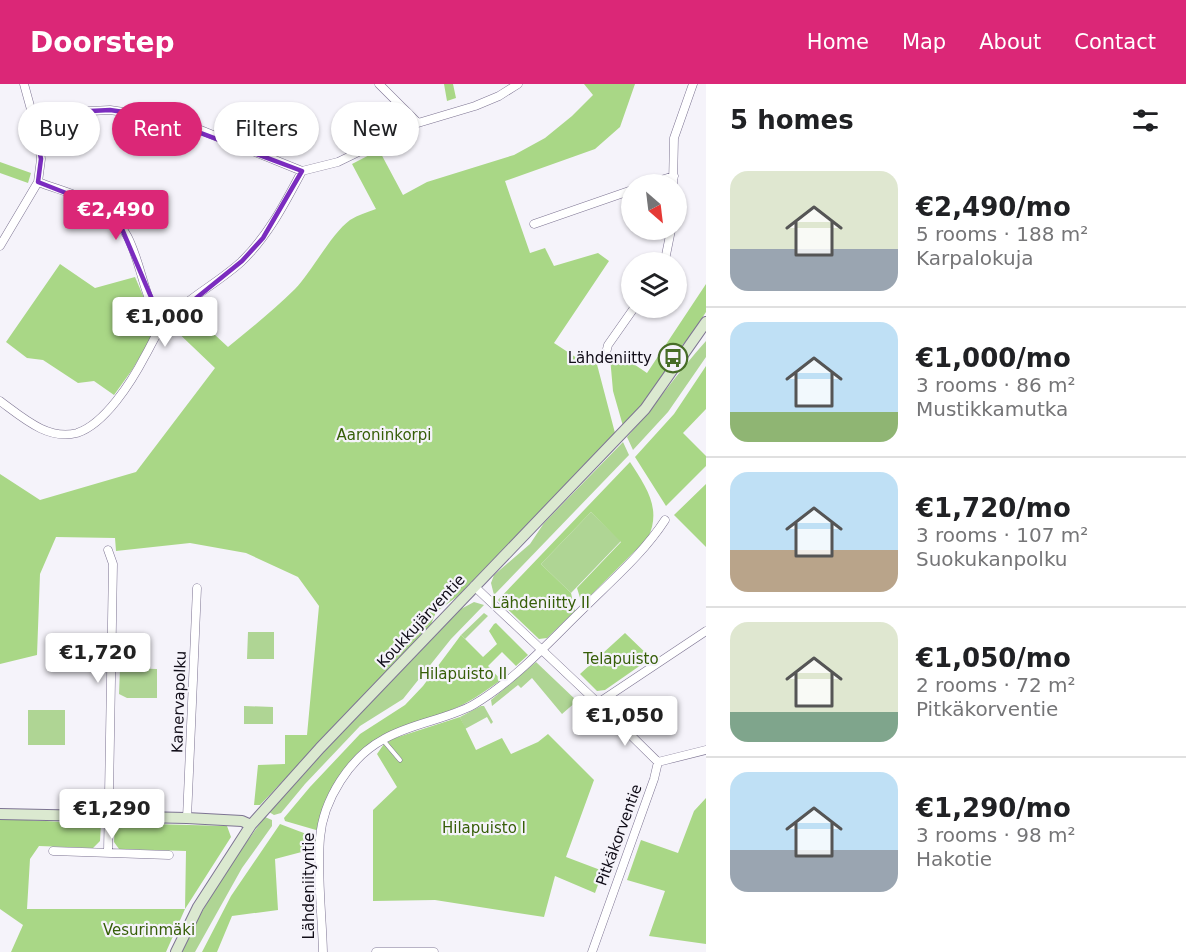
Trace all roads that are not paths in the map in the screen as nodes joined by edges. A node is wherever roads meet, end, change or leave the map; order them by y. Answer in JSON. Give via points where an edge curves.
{"nodes":[{"id":1,"x":24,"y":84,"type":"edge"},
{"id":2,"x":379,"y":84,"type":"edge"},
{"id":3,"x":518,"y":84,"type":"edge"},
{"id":4,"x":693,"y":84,"type":"edge"},
{"id":5,"x":29,"y":102,"type":"edge"},
{"id":6,"x":397,"y":102,"type":"edge"},
{"id":7,"x":100,"y":111,"type":"edge"},
{"id":8,"x":419,"y":123,"type":"edge"},
{"id":9,"x":41,"y":156,"type":"edge"},
{"id":10,"x":350,"y":156,"type":"edge"},
{"id":11,"x":302,"y":171,"type":"junction"},
{"id":12,"x":674,"y":174,"type":"edge"},
{"id":13,"x":38,"y":182,"type":"junction"},
{"id":14,"x":621,"y":194,"type":"edge"},
{"id":15,"x":534,"y":224,"type":"dead end"},
{"id":16,"x":0,"y":246,"type":"edge"},
{"id":17,"x":627,"y":318,"type":"edge"},
{"id":18,"x":706,"y":322,"type":"edge"},
{"id":19,"x":163,"y":326,"type":"junction"},
{"id":20,"x":605,"y":357,"type":"dead end"},
{"id":21,"x":0,"y":401,"type":"edge"},
{"id":22,"x":665,"y":520,"type":"dead end"},
{"id":23,"x":108,"y":550,"type":"dead end"},
{"id":24,"x":474,"y":586,"type":"junction"},
{"id":25,"x":197,"y":588,"type":"dead end"},
{"id":26,"x":706,"y":631,"type":"edge"},
{"id":27,"x":542,"y":649,"type":"junction"},
{"id":28,"x":598,"y":703,"type":"junction"},
{"id":29,"x":382,"y":740,"type":"junction"},
{"id":30,"x":706,"y":750,"type":"edge"},
{"id":31,"x":400,"y":760,"type":"dead end"},
{"id":32,"x":657,"y":762,"type":"junction"},
{"id":33,"x":0,"y":814,"type":"edge"},
{"id":34,"x":108,"y":816,"type":"junction"},
{"id":35,"x":186,"y":818,"type":"junction"},
{"id":36,"x":251,"y":825,"type":"junction"},
{"id":37,"x":53,"y":851,"type":"dead end"},
{"id":38,"x":108,"y":852,"type":"junction"},
{"id":39,"x":169,"y":855,"type":"dead end"},
{"id":40,"x":176,"y":952,"type":"edge"},
{"id":41,"x":323,"y":952,"type":"edge"},
{"id":42,"x":376,"y":952,"type":"edge"},
{"id":43,"x":434,"y":952,"type":"edge"},
{"id":44,"x":592,"y":952,"type":"edge"}],
"edges":[{"from":1,"to":5,"type":"street"},
{"from":2,"to":6,"type":"street"},
{"from":3,"to":8,"type":"street","via":[[475,106]]},
{"from":4,"to":12,"type":"street","via":[[674,138]]},
{"from":7,"to":11,"type":"street","via":[[158,117],[212,134]]},
{"from":9,"to":13,"type":"street"},
{"from":10,"to":11,"type":"street"},
{"from":11,"to":19,"type":"street","via":[[263,238],[242,261],[186,303]]},
{"from":13,"to":16,"type":"street"},
{"from":13,"to":19,"type":"street","via":[[99,206],[119,222],[132,243],[148,297]]},
{"from":14,"to":15,"type":"street"},
{"from":17,"to":20,"type":"street","via":[[608,345]]},
{"from":18,"to":24,"type":"street","name":"Koukkujärventie","via":[[645,410]]},
{"from":19,"to":21,"type":"street","via":[[138,370],[91,428],[74,434],[44,430]]},
{"from":22,"to":27,"type":"street","name":"Lähdeniityntie","via":[[651,542]]},
{"from":23,"to":34,"type":"street","via":[[113,564]]},
{"from":24,"to":27,"type":"street"},
{"from":24,"to":36,"type":"street","name":"Koukkujärventie"},
{"from":25,"to":35,"type":"street","name":"Kanervapolku"},
{"from":26,"to":28,"type":"street"},
{"from":27,"to":28,"type":"street"},
{"from":27,"to":29,"type":"street","name":"Lähdeniityntie","via":[[483,699]]},
{"from":28,"to":32,"type":"street"},
{"from":29,"to":31,"type":"lane"},
{"from":29,"to":41,"type":"street","name":"Lähdeniityntie","via":[[345,775],[327,810],[320,836]]},
{"from":30,"to":32,"type":"street"},
{"from":32,"to":44,"type":"street","name":"Pitkäkorventie"},
{"from":33,"to":34,"type":"street"},
{"from":34,"to":35,"type":"street"},
{"from":34,"to":38,"type":"street"},
{"from":35,"to":36,"type":"street","via":[[242,821]]},
{"from":36,"to":40,"type":"street","name":"Koukkujärventie","via":[[198,907]]},
{"from":37,"to":38,"type":"street"},
{"from":38,"to":39,"type":"street"},
{"from":42,"to":43,"type":"street"}]}
